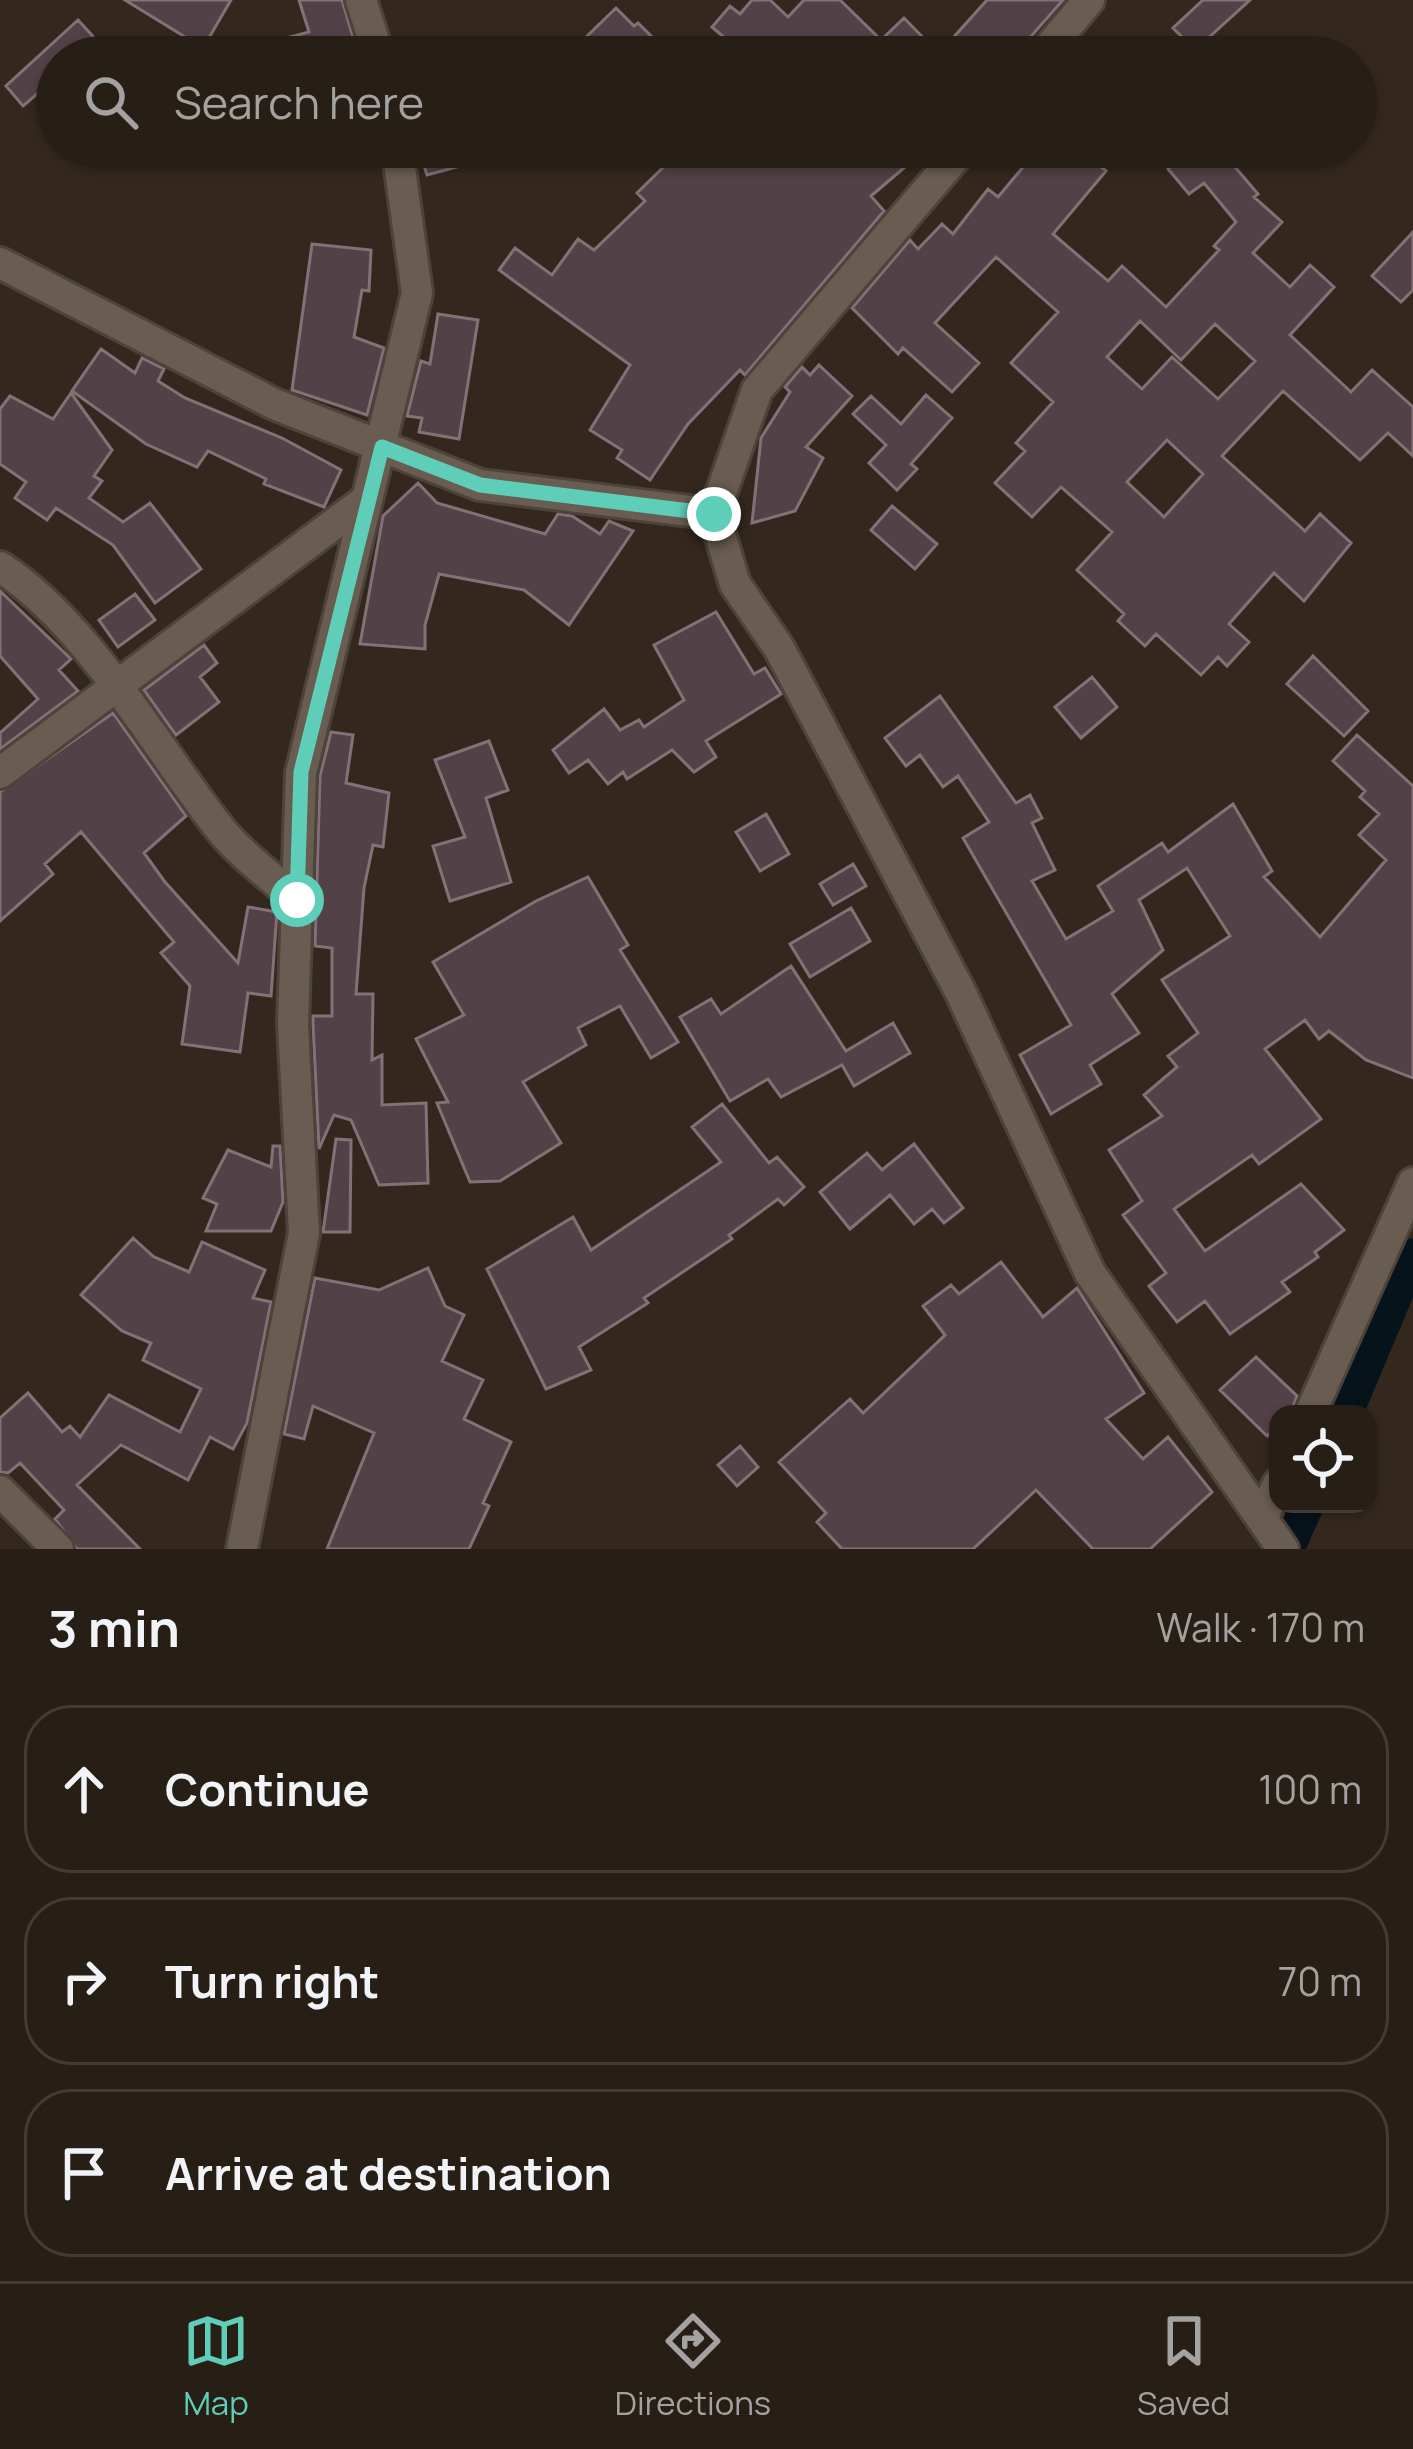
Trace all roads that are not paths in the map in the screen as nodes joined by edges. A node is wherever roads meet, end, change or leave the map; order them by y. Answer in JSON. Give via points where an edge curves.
{"nodes":[{"id":1,"x":361,"y":0,"type":"edge"},
{"id":2,"x":1089,"y":0,"type":"edge"},
{"id":3,"x":372,"y":36,"type":"edge"},
{"id":4,"x":1059,"y":36,"type":"edge"},
{"id":5,"x":400,"y":168,"type":"edge"},
{"id":6,"x":946,"y":168,"type":"edge"},
{"id":7,"x":0,"y":263,"type":"edge"},
{"id":8,"x":382,"y":447,"type":"junction"},
{"id":9,"x":366,"y":500,"type":"junction"},
{"id":10,"x":714,"y":514,"type":"junction"},
{"id":11,"x":0,"y":567,"type":"edge"},
{"id":12,"x":118,"y":685,"type":"junction"},
{"id":13,"x":0,"y":773,"type":"edge"},
{"id":14,"x":297,"y":900,"type":"junction"},
{"id":15,"x":1413,"y":1183,"type":"edge"},
{"id":16,"x":1314,"y":1405,"type":"edge"},
{"id":17,"x":0,"y":1491,"type":"edge"},
{"id":18,"x":1269,"y":1504,"type":"edge"},
{"id":19,"x":1262,"y":1519,"type":"junction"},
{"id":20,"x":58,"y":1549,"type":"edge"},
{"id":21,"x":242,"y":1549,"type":"edge"},
{"id":22,"x":1283,"y":1549,"type":"edge"}],
"edges":[{"from":1,"to":3,"type":"street"},
{"from":2,"to":4,"type":"street"},
{"from":5,"to":8,"type":"street","via":[[417,293]]},
{"from":6,"to":10,"type":"street","via":[[757,391]]},
{"from":7,"to":8,"type":"street","via":[[274,404]]},
{"from":8,"to":9,"type":"street"},
{"from":8,"to":10,"type":"street","via":[[480,485]]},
{"from":9,"to":12,"type":"street"},
{"from":9,"to":14,"type":"street","via":[[301,772]]},
{"from":10,"to":19,"type":"street","via":[[735,584],[779,648],[961,993],[1090,1273]]},
{"from":11,"to":12,"type":"street","via":[[63,619]]},
{"from":12,"to":13,"type":"street"},
{"from":12,"to":14,"type":"street","via":[[219,829]]},
{"from":14,"to":21,"type":"street","via":[[293,1024],[304,1233]]},
{"from":15,"to":16,"type":"street"},
{"from":17,"to":20,"type":"street"},
{"from":18,"to":19,"type":"street"},
{"from":19,"to":22,"type":"street"}]}
